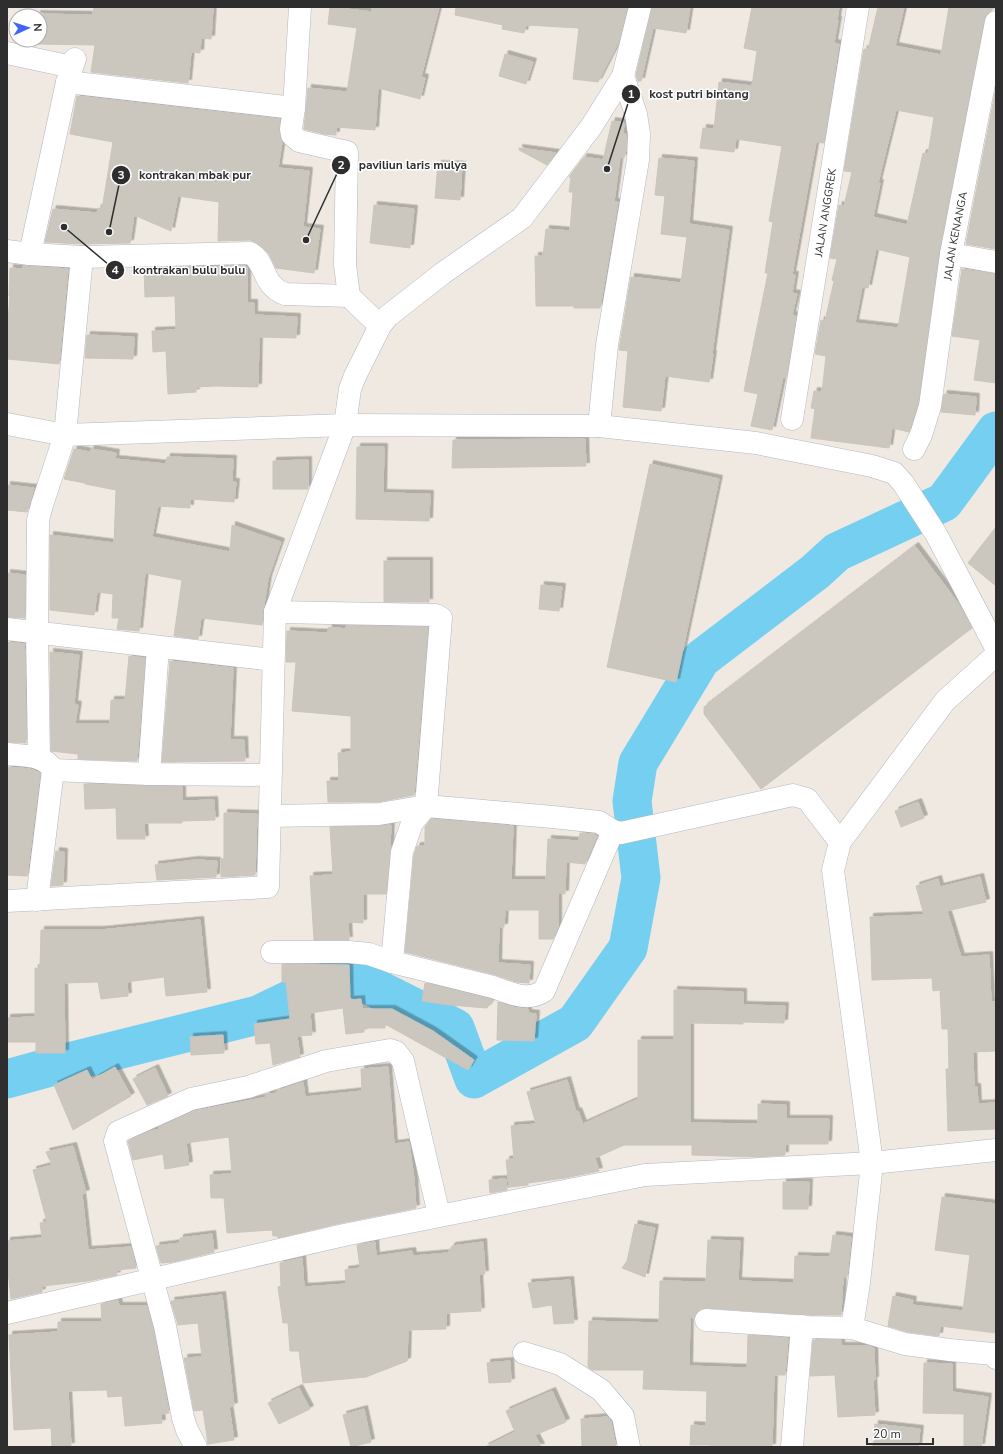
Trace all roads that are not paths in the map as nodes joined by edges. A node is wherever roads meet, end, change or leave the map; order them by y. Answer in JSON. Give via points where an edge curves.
{"nodes":[{"id":1,"x":300,"y":7,"type":"edge"},
{"id":2,"x":640,"y":7,"type":"edge"},
{"id":3,"x":858,"y":7,"type":"edge"},
{"id":4,"x":995,"y":28,"type":"edge"},
{"id":5,"x":7,"y":52,"type":"edge"},
{"id":6,"x":71,"y":70,"type":"junction"},
{"id":7,"x":623,"y":76,"type":"junction"},
{"id":8,"x":294,"y":108,"type":"junction"},
{"id":9,"x":7,"y":251,"type":"edge"},
{"id":10,"x":30,"y":254,"type":"junction"},
{"id":11,"x":951,"y":254,"type":"junction"},
{"id":12,"x":82,"y":257,"type":"junction"},
{"id":13,"x":996,"y":262,"type":"edge"},
{"id":14,"x":349,"y":296,"type":"junction"},
{"id":15,"x":380,"y":326,"type":"junction"},
{"id":16,"x":792,"y":419,"type":"dead end"},
{"id":17,"x":7,"y":424,"type":"edge"},
{"id":18,"x":345,"y":425,"type":"junction"},
{"id":19,"x":599,"y":426,"type":"junction"},
{"id":20,"x":65,"y":435,"type":"junction"},
{"id":21,"x":914,"y":449,"type":"dead end"},
{"id":22,"x":275,"y":612,"type":"junction"},
{"id":23,"x":7,"y":629,"type":"edge"},
{"id":24,"x":37,"y":633,"type":"junction"},
{"id":25,"x":158,"y":647,"type":"junction"},
{"id":26,"x":996,"y":648,"type":"edge"},
{"id":27,"x":996,"y":655,"type":"edge"},
{"id":28,"x":273,"y":660,"type":"junction"},
{"id":29,"x":7,"y":754,"type":"edge"},
{"id":30,"x":46,"y":764,"type":"junction"},
{"id":31,"x":149,"y":774,"type":"junction"},
{"id":32,"x":270,"y":775,"type":"junction"},
{"id":33,"x":426,"y":806,"type":"junction"},
{"id":34,"x":270,"y":816,"type":"junction"},
{"id":35,"x":618,"y":832,"type":"junction"},
{"id":36,"x":840,"y":842,"type":"junction"},
{"id":37,"x":37,"y":900,"type":"junction"},
{"id":38,"x":7,"y":902,"type":"edge"},
{"id":39,"x":272,"y":952,"type":"dead end"},
{"id":40,"x":392,"y":962,"type":"junction"},
{"id":41,"x":996,"y":1150,"type":"edge"},
{"id":42,"x":872,"y":1163,"type":"junction"},
{"id":43,"x":439,"y":1215,"type":"junction"},
{"id":44,"x":152,"y":1279,"type":"junction"},
{"id":45,"x":7,"y":1313,"type":"edge"},
{"id":46,"x":706,"y":1320,"type":"dead end"},
{"id":47,"x":802,"y":1326,"type":"junction"},
{"id":48,"x":852,"y":1328,"type":"junction"},
{"id":49,"x":524,"y":1353,"type":"dead end"},
{"id":50,"x":996,"y":1358,"type":"edge"},
{"id":51,"x":196,"y":1447,"type":"edge"},
{"id":52,"x":629,"y":1447,"type":"edge"},
{"id":53,"x":792,"y":1447,"type":"edge"}],
"edges":[{"from":1,"to":8,"type":"street"},
{"from":2,"to":7,"type":"street"},
{"from":3,"to":16,"type":"street","name":"JALAN ANGGREK"},
{"from":4,"to":11,"type":"street","name":"JALAN KENANGA"},
{"from":5,"to":6,"type":"street"},
{"from":6,"to":8,"type":"street"},
{"from":6,"to":10,"type":"street"},
{"from":7,"to":15,"type":"street","via":[[592,127],[522,218],[443,273],[388,316]]},
{"from":7,"to":19,"type":"street","via":[[636,114],[639,134],[638,160],[607,346]]},
{"from":8,"to":14,"type":"street","via":[[291,129],[292,135],[299,141],[347,152],[345,265]]},
{"from":9,"to":10,"type":"street"},
{"from":10,"to":12,"type":"street"},
{"from":11,"to":13,"type":"street"},
{"from":11,"to":21,"type":"street","name":"JALAN KENANGA","via":[[930,406]]},
{"from":12,"to":14,"type":"street","via":[[250,253],[256,256],[266,278],[277,291],[285,294]]},
{"from":12,"to":20,"type":"street"},
{"from":14,"to":15,"type":"street"},
{"from":15,"to":18,"type":"street","via":[[350,389]]},
{"from":17,"to":20,"type":"street"},
{"from":18,"to":19,"type":"street"},
{"from":18,"to":20,"type":"street"},
{"from":18,"to":22,"type":"street"},
{"from":19,"to":26,"type":"street","via":[[756,443],[872,466],[894,473],[936,534]]},
{"from":20,"to":24,"type":"street","via":[[38,520]]},
{"from":22,"to":28,"type":"street"},
{"from":22,"to":33,"type":"street","via":[[436,615],[441,618]]},
{"from":23,"to":24,"type":"street"},
{"from":24,"to":25,"type":"street"},
{"from":24,"to":30,"type":"street"},
{"from":25,"to":28,"type":"street"},
{"from":25,"to":31,"type":"street"},
{"from":27,"to":36,"type":"street","via":[[946,701]]},
{"from":28,"to":32,"type":"street"},
{"from":29,"to":30,"type":"street"},
{"from":30,"to":31,"type":"street"},
{"from":30,"to":37,"type":"street"},
{"from":31,"to":32,"type":"street"},
{"from":32,"to":34,"type":"street"},
{"from":33,"to":34,"type":"street","via":[[379,814]]},
{"from":33,"to":35,"type":"street","via":[[599,822]]},
{"from":33,"to":40,"type":"street","via":[[412,822],[402,852]]},
{"from":34,"to":37,"type":"street","via":[[268,887]]},
{"from":35,"to":36,"type":"street","via":[[657,826],[793,795],[807,799]]},
{"from":35,"to":40,"type":"street","via":[[544,991],[537,996],[528,997]]},
{"from":36,"to":42,"type":"street","via":[[833,870]]},
{"from":37,"to":38,"type":"street"},
{"from":39,"to":40,"type":"street","via":[[357,952]]},
{"from":41,"to":42,"type":"street"},
{"from":42,"to":43,"type":"street","via":[[645,1175]]},
{"from":42,"to":48,"type":"street"},
{"from":43,"to":44,"type":"street"},
{"from":43,"to":44,"type":"street","via":[[403,1061],[399,1055],[390,1050],[326,1061],[248,1087],[192,1099],[118,1132],[115,1141]]},
{"from":44,"to":45,"type":"street"},
{"from":44,"to":51,"type":"street","via":[[187,1430]]},
{"from":46,"to":47,"type":"street"},
{"from":47,"to":48,"type":"street"},
{"from":47,"to":53,"type":"street"},
{"from":48,"to":50,"type":"street","via":[[905,1344],[993,1354]]},
{"from":49,"to":52,"type":"street","via":[[560,1364],[601,1390],[623,1416]]}]}
